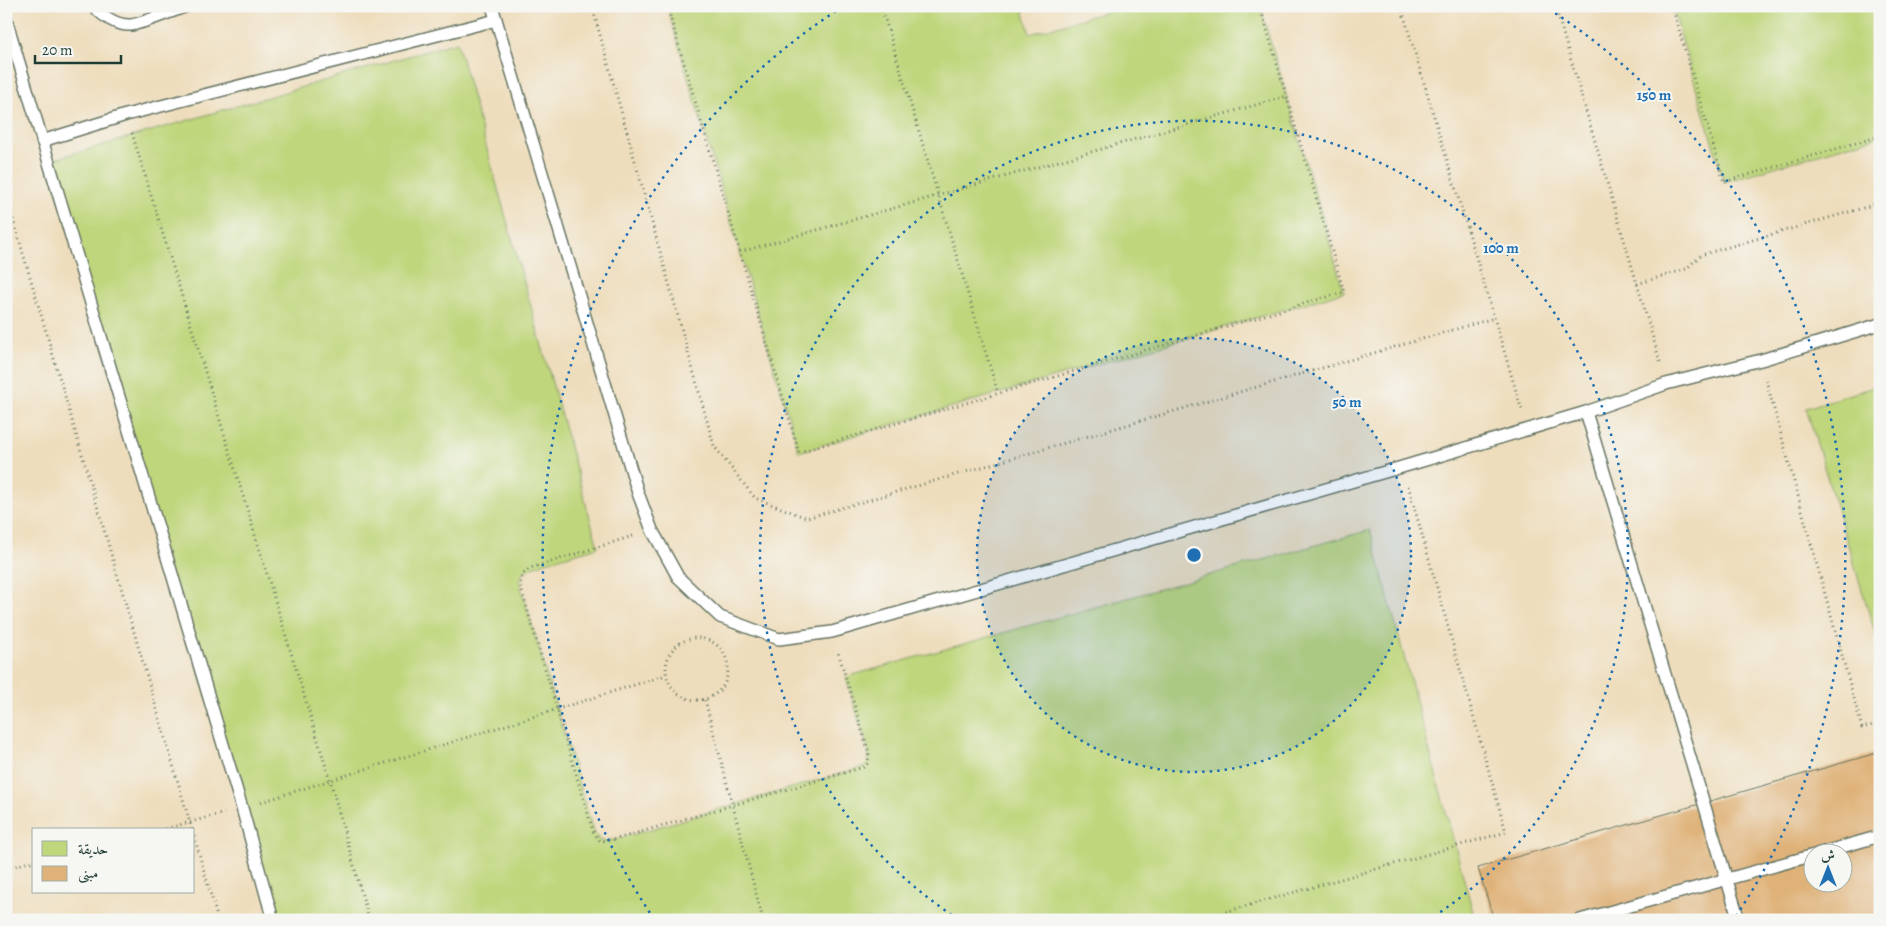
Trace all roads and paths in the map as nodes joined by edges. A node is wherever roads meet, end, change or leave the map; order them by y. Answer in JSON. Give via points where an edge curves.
{"nodes":[{"id":1,"x":94,"y":6,"type":"edge"},
{"id":2,"x":187,"y":6,"type":"edge"},
{"id":3,"x":492,"y":6,"type":"edge"},
{"id":4,"x":592,"y":6,"type":"edge"},
{"id":5,"x":667,"y":6,"type":"edge"},
{"id":6,"x":881,"y":6,"type":"edge"},
{"id":7,"x":1260,"y":6,"type":"edge"},
{"id":8,"x":1402,"y":6,"type":"edge"},
{"id":9,"x":1555,"y":6,"type":"edge"},
{"id":10,"x":1672,"y":6,"type":"edge"},
{"id":11,"x":6,"y":19,"type":"edge"},
{"id":12,"x":496,"y":20,"type":"junction"},
{"id":13,"x":1287,"y":96,"type":"junction"},
{"id":14,"x":126,"y":115,"type":"junction"},
{"id":15,"x":1880,"y":136,"type":"edge"},
{"id":16,"x":42,"y":141,"type":"junction"},
{"id":17,"x":6,"y":195,"type":"edge"},
{"id":18,"x":938,"y":195,"type":"junction"},
{"id":19,"x":1880,"y":203,"type":"edge"},
{"id":20,"x":740,"y":252,"type":"junction"},
{"id":21,"x":1637,"y":284,"type":"junction"},
{"id":22,"x":1494,"y":318,"type":"junction"},
{"id":23,"x":1880,"y":324,"type":"edge"},
{"id":24,"x":1761,"y":360,"type":"junction"},
{"id":25,"x":1666,"y":384,"type":"junction"},
{"id":26,"x":998,"y":393,"type":"junction"},
{"id":27,"x":1586,"y":412,"type":"junction"},
{"id":28,"x":1527,"y":429,"type":"junction"},
{"id":29,"x":1402,"y":467,"type":"junction"},
{"id":30,"x":652,"y":530,"type":"junction"},
{"id":31,"x":832,"y":632,"type":"junction"},
{"id":32,"x":666,"y":675,"type":"junction"},
{"id":33,"x":705,"y":700,"type":"junction"},
{"id":34,"x":556,"y":709,"type":"junction"},
{"id":35,"x":1880,"y":723,"type":"edge"},
{"id":36,"x":330,"y":780,"type":"junction"},
{"id":37,"x":732,"y":805,"type":"junction"},
{"id":38,"x":242,"y":808,"type":"junction"},
{"id":39,"x":190,"y":822,"type":"junction"},
{"id":40,"x":168,"y":828,"type":"edge"},
{"id":41,"x":192,"y":828,"type":"edge"},
{"id":42,"x":1880,"y":836,"type":"edge"},
{"id":43,"x":195,"y":840,"type":"edge"},
{"id":44,"x":1852,"y":844,"type":"edge"},
{"id":45,"x":1804,"y":858,"type":"edge"},
{"id":46,"x":32,"y":862,"type":"edge"},
{"id":47,"x":6,"y":868,"type":"edge"},
{"id":48,"x":1727,"y":879,"type":"junction"},
{"id":49,"x":218,"y":920,"type":"edge"},
{"id":50,"x":273,"y":920,"type":"edge"},
{"id":51,"x":369,"y":920,"type":"edge"},
{"id":52,"x":763,"y":920,"type":"edge"},
{"id":53,"x":1197,"y":920,"type":"edge"},
{"id":54,"x":1580,"y":920,"type":"edge"},
{"id":55,"x":1739,"y":920,"type":"edge"}],
"edges":[{"from":1,"to":2,"type":"lane","via":[[100,14],[113,21],[130,25]]},
{"from":3,"to":12,"type":"lane"},
{"from":4,"to":22,"type":"path","via":[[714,446],[755,498],[807,518]]},
{"from":5,"to":20,"type":"path"},
{"from":6,"to":18,"type":"path"},
{"from":7,"to":13,"type":"path"},
{"from":8,"to":22,"type":"path"},
{"from":9,"to":21,"type":"path"},
{"from":10,"to":15,"type":"path","via":[[1724,182]]},
{"from":11,"to":16,"type":"lane"},
{"from":12,"to":14,"type":"lane"},
{"from":12,"to":30,"type":"lane","via":[[638,493]]},
{"from":13,"to":18,"type":"path"},
{"from":13,"to":26,"type":"path","via":[[1344,292]]},
{"from":14,"to":16,"type":"lane"},
{"from":14,"to":36,"type":"path"},
{"from":16,"to":38,"type":"lane"},
{"from":17,"to":39,"type":"path"},
{"from":18,"to":20,"type":"path"},
{"from":18,"to":26,"type":"path"},
{"from":19,"to":21,"type":"path","via":[[1701,255],[1686,269]]},
{"from":20,"to":26,"type":"path","via":[[798,452]]},
{"from":21,"to":25,"type":"path"},
{"from":22,"to":28,"type":"path"},
{"from":23,"to":24,"type":"lane"},
{"from":24,"to":25,"type":"lane"},
{"from":24,"to":35,"type":"path","via":[[1862,728]]},
{"from":25,"to":27,"type":"lane"},
{"from":27,"to":28,"type":"lane"},
{"from":27,"to":48,"type":"lane"},
{"from":28,"to":29,"type":"lane"},
{"from":29,"to":31,"type":"lane"},
{"from":29,"to":53,"type":"path","via":[[1506,832]]},
{"from":30,"to":31,"type":"lane","via":[[678,577],[720,617],[779,639]]},
{"from":30,"to":34,"type":"path","via":[[530,568],[521,576],[521,588]]},
{"from":31,"to":37,"type":"path","via":[[869,753],[868,763],[860,769]]},
{"from":32,"to":33,"type":"path","via":[[676,693],[684,698]]},
{"from":32,"to":33,"type":"path","via":[[669,655],[684,640],[704,638],[714,643],[725,654],[729,669],[722,688]]},
{"from":32,"to":34,"type":"path"},
{"from":33,"to":37,"type":"path"},
{"from":34,"to":36,"type":"path"},
{"from":34,"to":37,"type":"path","via":[[593,831],[600,841]]},
{"from":36,"to":38,"type":"path"},
{"from":36,"to":51,"type":"path"},
{"from":37,"to":52,"type":"path"},
{"from":38,"to":39,"type":"path"},
{"from":38,"to":50,"type":"lane"},
{"from":39,"to":40,"type":"path"},
{"from":39,"to":41,"type":"path"},
{"from":42,"to":44,"type":"lane"},
{"from":43,"to":49,"type":"path"},
{"from":45,"to":48,"type":"lane"},
{"from":46,"to":47,"type":"path"},
{"from":48,"to":54,"type":"lane"},
{"from":48,"to":55,"type":"lane"}]}
